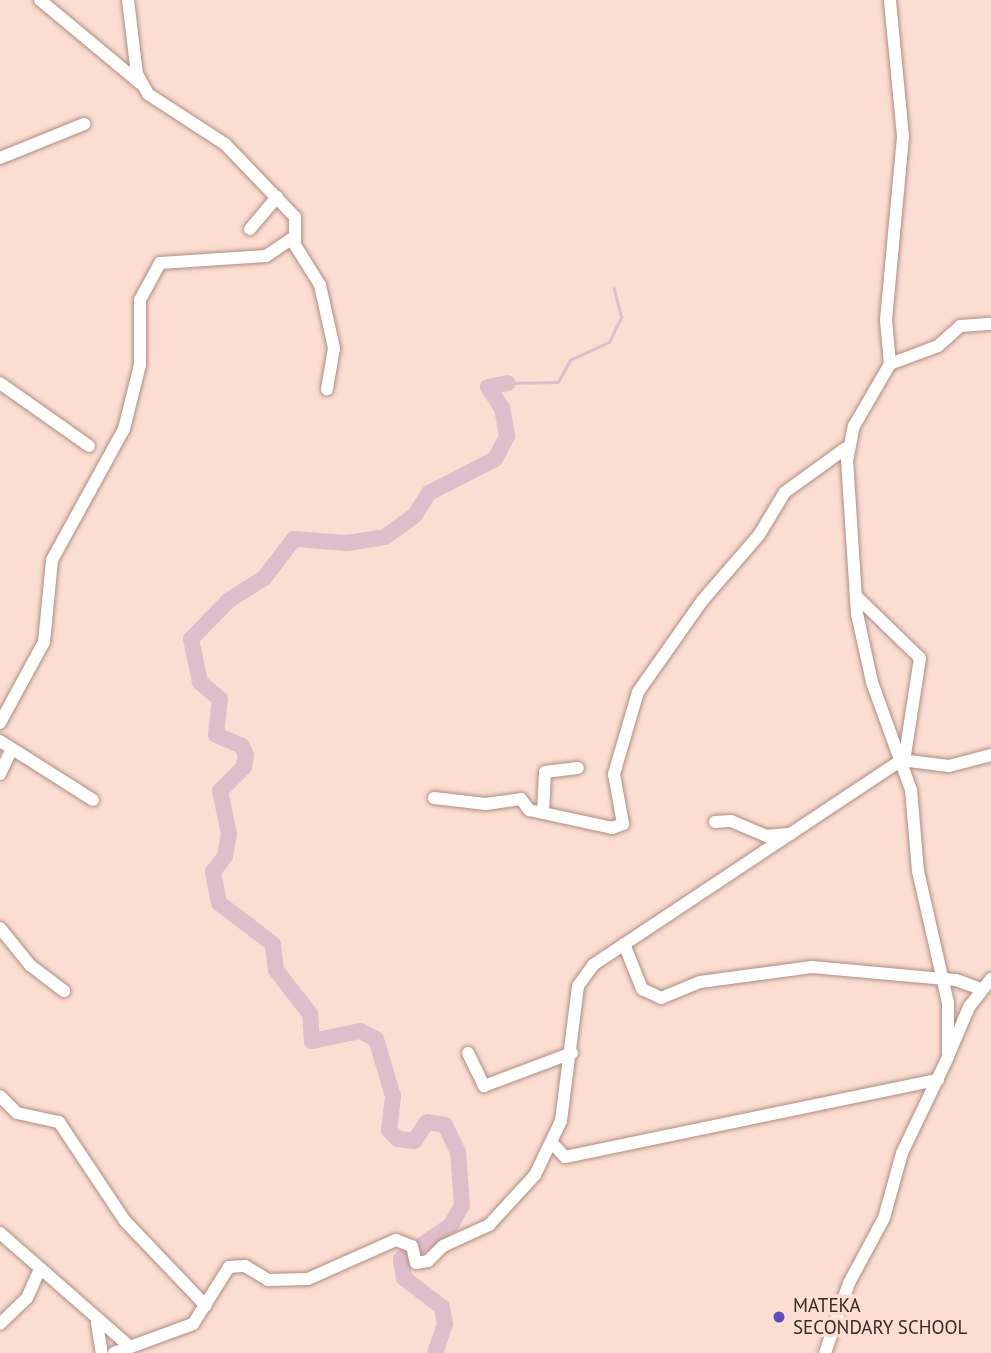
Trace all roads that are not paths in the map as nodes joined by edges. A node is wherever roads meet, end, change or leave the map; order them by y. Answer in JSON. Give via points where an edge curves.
{"nodes":[{"id":1,"x":40,"y":0,"type":"edge"},
{"id":2,"x":128,"y":0,"type":"edge"},
{"id":3,"x":890,"y":0,"type":"edge"},
{"id":4,"x":140,"y":84,"type":"junction"},
{"id":5,"x":84,"y":124,"type":"dead end"},
{"id":6,"x":0,"y":158,"type":"edge"},
{"id":7,"x":277,"y":197,"type":"junction"},
{"id":8,"x":250,"y":229,"type":"dead end"},
{"id":9,"x":294,"y":237,"type":"junction"},
{"id":10,"x":991,"y":324,"type":"edge"},
{"id":11,"x":890,"y":364,"type":"junction"},
{"id":12,"x":0,"y":383,"type":"edge"},
{"id":13,"x":327,"y":389,"type":"dead end"},
{"id":14,"x":89,"y":446,"type":"dead end"},
{"id":15,"x":846,"y":448,"type":"junction"},
{"id":16,"x":856,"y":596,"type":"junction"},
{"id":17,"x":0,"y":723,"type":"edge"},
{"id":18,"x":0,"y":741,"type":"edge"},
{"id":19,"x":11,"y":750,"type":"junction"},
{"id":20,"x":991,"y":755,"type":"edge"},
{"id":21,"x":902,"y":761,"type":"junction"},
{"id":22,"x":578,"y":768,"type":"dead end"},
{"id":23,"x":0,"y":774,"type":"edge"},
{"id":24,"x":434,"y":798,"type":"dead end"},
{"id":25,"x":93,"y":800,"type":"dead end"},
{"id":26,"x":543,"y":813,"type":"junction"},
{"id":27,"x":715,"y":822,"type":"dead end"},
{"id":28,"x":794,"y":834,"type":"junction"},
{"id":29,"x":0,"y":928,"type":"edge"},
{"id":30,"x":624,"y":944,"type":"junction"},
{"id":31,"x":991,"y":979,"type":"edge"},
{"id":32,"x":944,"y":980,"type":"junction"},
{"id":33,"x":981,"y":989,"type":"junction"},
{"id":34,"x":64,"y":991,"type":"dead end"},
{"id":35,"x":572,"y":1053,"type":"junction"},
{"id":36,"x":468,"y":1054,"type":"dead end"},
{"id":37,"x":948,"y":1057,"type":"junction"},
{"id":38,"x":938,"y":1080,"type":"junction"},
{"id":39,"x":0,"y":1096,"type":"edge"},
{"id":40,"x":552,"y":1143,"type":"junction"},
{"id":41,"x":0,"y":1233,"type":"edge"},
{"id":42,"x":38,"y":1273,"type":"junction"},
{"id":43,"x":206,"y":1306,"type":"junction"},
{"id":44,"x":97,"y":1323,"type":"junction"},
{"id":45,"x":0,"y":1324,"type":"edge"},
{"id":46,"x":128,"y":1345,"type":"junction"},
{"id":47,"x":102,"y":1353,"type":"edge"},
{"id":48,"x":114,"y":1353,"type":"edge"},
{"id":49,"x":825,"y":1353,"type":"edge"}],
"edges":[{"from":1,"to":4,"type":"street"},
{"from":2,"to":4,"type":"street"},
{"from":3,"to":11,"type":"street","via":[[903,136],[886,320]]},
{"from":4,"to":7,"type":"street","via":[[225,144]]},
{"from":5,"to":6,"type":"street"},
{"from":7,"to":8,"type":"street"},
{"from":7,"to":9,"type":"street","via":[[295,217]]},
{"from":9,"to":13,"type":"street","via":[[322,292],[334,348]]},
{"from":9,"to":17,"type":"street","via":[[266,256],[160,263],[138,309],[140,365],[124,429],[85,510],[52,560],[44,642]]},
{"from":10,"to":11,"type":"street","via":[[960,326],[938,346]]},
{"from":11,"to":15,"type":"street"},
{"from":12,"to":14,"type":"street"},
{"from":15,"to":16,"type":"street"},
{"from":15,"to":26,"type":"street","via":[[818,474],[789,488],[638,692],[614,774],[623,824],[612,828]]},
{"from":16,"to":21,"type":"street","via":[[873,682]]},
{"from":16,"to":21,"type":"street","via":[[920,658]]},
{"from":18,"to":19,"type":"street"},
{"from":19,"to":23,"type":"street"},
{"from":19,"to":25,"type":"street"},
{"from":20,"to":21,"type":"street","via":[[949,766]]},
{"from":21,"to":28,"type":"street"},
{"from":21,"to":32,"type":"street"},
{"from":22,"to":26,"type":"street","via":[[545,772]]},
{"from":24,"to":26,"type":"street","via":[[486,804],[521,799],[527,809]]},
{"from":27,"to":28,"type":"street","via":[[732,821],[766,836]]},
{"from":28,"to":30,"type":"street"},
{"from":29,"to":34,"type":"street","via":[[30,965]]},
{"from":30,"to":32,"type":"street","via":[[642,989],[661,998],[700,982],[800,968]]},
{"from":30,"to":35,"type":"street","via":[[593,965],[578,986]]},
{"from":31,"to":33,"type":"street"},
{"from":32,"to":33,"type":"street"},
{"from":32,"to":37,"type":"street"},
{"from":33,"to":37,"type":"street"},
{"from":35,"to":36,"type":"street","via":[[484,1086]]},
{"from":35,"to":40,"type":"street","via":[[566,1107]]},
{"from":37,"to":38,"type":"street"},
{"from":38,"to":40,"type":"street","via":[[565,1157]]},
{"from":38,"to":49,"type":"street","via":[[902,1153],[880,1230],[849,1283]]},
{"from":39,"to":43,"type":"street","via":[[17,1113],[59,1122],[125,1221]]},
{"from":40,"to":43,"type":"street","via":[[508,1211],[416,1263],[412,1246],[391,1241],[308,1279],[268,1280],[245,1266],[229,1267]]},
{"from":41,"to":42,"type":"street"},
{"from":42,"to":44,"type":"street"},
{"from":42,"to":45,"type":"street","via":[[27,1298]]},
{"from":43,"to":46,"type":"street","via":[[193,1324]]},
{"from":44,"to":46,"type":"street"},
{"from":44,"to":47,"type":"street"},
{"from":46,"to":48,"type":"street"}]}
